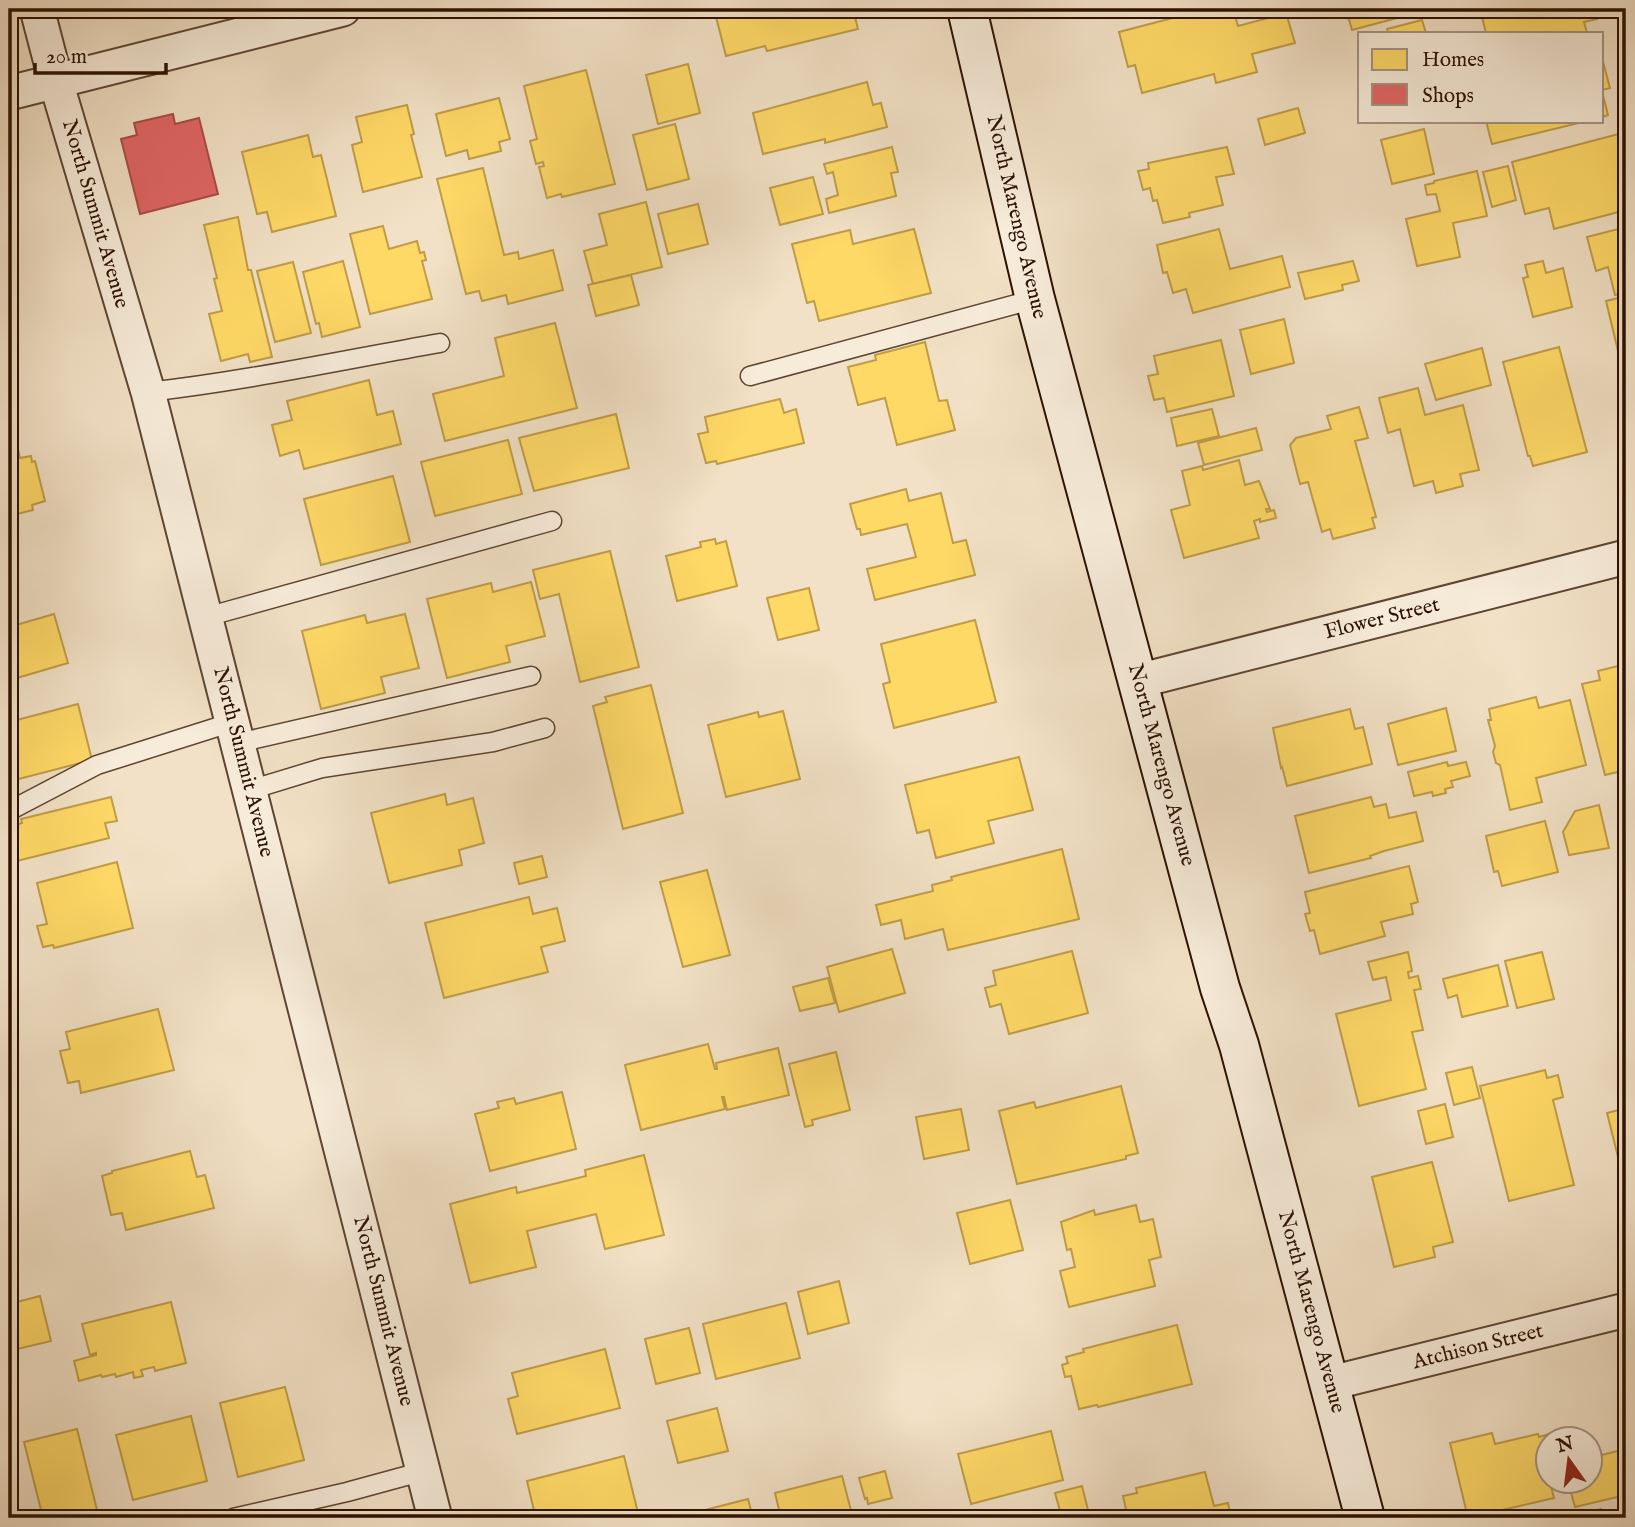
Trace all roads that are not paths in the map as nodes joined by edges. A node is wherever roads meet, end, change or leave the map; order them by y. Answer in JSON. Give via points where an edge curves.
{"nodes":[{"id":1,"x":37,"y":9,"type":"edge"},
{"id":2,"x":343,"y":9,"type":"edge"},
{"id":3,"x":967,"y":9,"type":"edge"},
{"id":4,"x":56,"y":82,"type":"junction"},
{"id":5,"x":9,"y":93,"type":"edge"},
{"id":6,"x":1035,"y":299,"type":"junction"},
{"id":7,"x":440,"y":343,"type":"dead end"},
{"id":8,"x":750,"y":376,"type":"dead end"},
{"id":9,"x":148,"y":392,"type":"junction"},
{"id":10,"x":552,"y":521,"type":"dead end"},
{"id":11,"x":1626,"y":557,"type":"edge"},
{"id":12,"x":206,"y":617,"type":"junction"},
{"id":13,"x":530,"y":676,"type":"dead end"},
{"id":14,"x":1138,"y":681,"type":"junction"},
{"id":15,"x":545,"y":728,"type":"dead end"},
{"id":16,"x":235,"y":732,"type":"junction"},
{"id":17,"x":250,"y":790,"type":"junction"},
{"id":18,"x":9,"y":811,"type":"edge"},
{"id":19,"x":1626,"y":1310,"type":"edge"},
{"id":20,"x":1331,"y":1383,"type":"junction"},
{"id":21,"x":424,"y":1471,"type":"junction"},
{"id":22,"x":233,"y":1518,"type":"edge"},
{"id":23,"x":435,"y":1518,"type":"edge"},
{"id":24,"x":1365,"y":1518,"type":"edge"}],
"edges":[{"from":1,"to":4,"type":"street","name":"North Summit Avenue"},
{"from":2,"to":4,"type":"street"},
{"from":3,"to":6,"type":"street","name":"North Marengo Avenue"},
{"from":4,"to":5,"type":"street"},
{"from":4,"to":9,"type":"street","name":"North Summit Avenue"},
{"from":6,"to":8,"type":"lane"},
{"from":6,"to":14,"type":"street","name":"North Marengo Avenue"},
{"from":7,"to":9,"type":"lane","via":[[219,384]]},
{"from":9,"to":12,"type":"street","name":"North Summit Avenue"},
{"from":10,"to":12,"type":"lane"},
{"from":11,"to":14,"type":"street","name":"Flower Street"},
{"from":12,"to":16,"type":"street","name":"North Summit Avenue"},
{"from":13,"to":16,"type":"lane"},
{"from":14,"to":20,"type":"street","name":"North Marengo Avenue"},
{"from":15,"to":17,"type":"lane","via":[[493,742],[322,768]]},
{"from":16,"to":17,"type":"street","name":"North Summit Avenue"},
{"from":16,"to":18,"type":"lane","via":[[97,765]]},
{"from":17,"to":21,"type":"street","name":"North Summit Avenue"},
{"from":19,"to":20,"type":"street","name":"Atchison Street"},
{"from":20,"to":24,"type":"street","name":"North Marengo Avenue"},
{"from":21,"to":22,"type":"lane"},
{"from":21,"to":23,"type":"street","name":"North Summit Avenue"}]}
